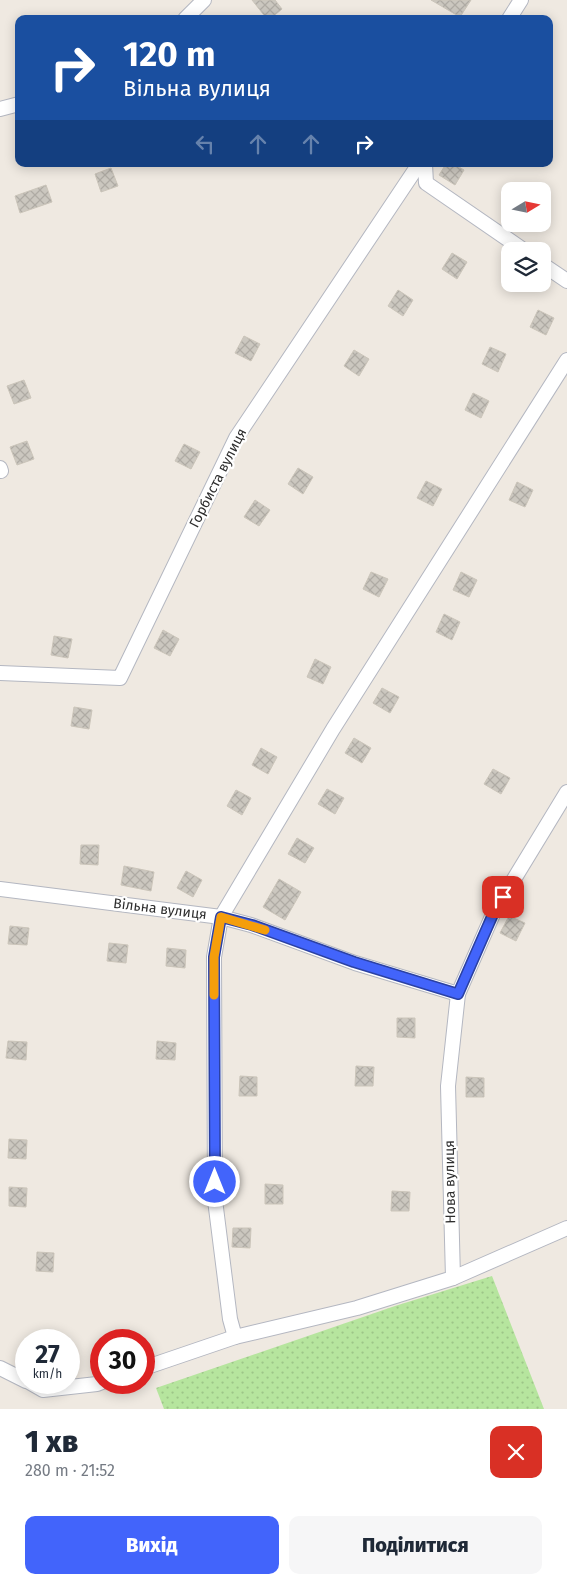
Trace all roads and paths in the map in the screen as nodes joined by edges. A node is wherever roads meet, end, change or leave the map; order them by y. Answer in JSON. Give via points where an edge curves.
{"nodes":[{"id":1,"x":204,"y":0,"type":"edge"},
{"id":2,"x":521,"y":0,"type":"edge"},
{"id":3,"x":189,"y":15,"type":"edge"},
{"id":4,"x":512,"y":15,"type":"edge"},
{"id":5,"x":15,"y":105,"type":"edge"},
{"id":6,"x":0,"y":109,"type":"edge"},
{"id":7,"x":417,"y":167,"type":"edge"},
{"id":8,"x":425,"y":167,"type":"edge"},
{"id":9,"x":512,"y":242,"type":"edge"},
{"id":10,"x":551,"y":270,"type":"edge"},
{"id":11,"x":567,"y":281,"type":"edge"},
{"id":12,"x":567,"y":360,"type":"edge"},
{"id":13,"x":0,"y":673,"type":"edge"},
{"id":14,"x":567,"y":792,"type":"edge"},
{"id":15,"x":0,"y":889,"type":"edge"},
{"id":16,"x":221,"y":917,"type":"junction"},
{"id":17,"x":458,"y":994,"type":"junction"},
{"id":18,"x":567,"y":1228,"type":"edge"},
{"id":19,"x":453,"y":1278,"type":"junction"},
{"id":20,"x":235,"y":1337,"type":"junction"},
{"id":21,"x":155,"y":1364,"type":"edge"},
{"id":22,"x":0,"y":1368,"type":"edge"},
{"id":23,"x":15,"y":1376,"type":"edge"}],
"edges":[{"from":1,"to":3,"type":"street"},
{"from":2,"to":4,"type":"street"},
{"from":5,"to":6,"type":"street"},
{"from":7,"to":13,"type":"street","name":"Горбиста вулиця","via":[[236,438],[120,678]]},
{"from":8,"to":9,"type":"street","via":[[426,183]]},
{"from":10,"to":11,"type":"street"},
{"from":12,"to":16,"type":"street","via":[[333,729]]},
{"from":14,"to":17,"type":"street","name":"Нова вулиця","via":[[494,912]]},
{"from":15,"to":16,"type":"street","name":"Вільна вулиця"},
{"from":16,"to":17,"type":"street","name":"Вільна вулиця"},
{"from":16,"to":20,"type":"street","via":[[214,957],[215,1200]]},
{"from":17,"to":19,"type":"street","name":"Нова вулиця","via":[[448,1086]]},
{"from":18,"to":19,"type":"street"},
{"from":19,"to":20,"type":"street","via":[[357,1308]]},
{"from":20,"to":21,"type":"street"},
{"from":22,"to":23,"type":"street"}]}
